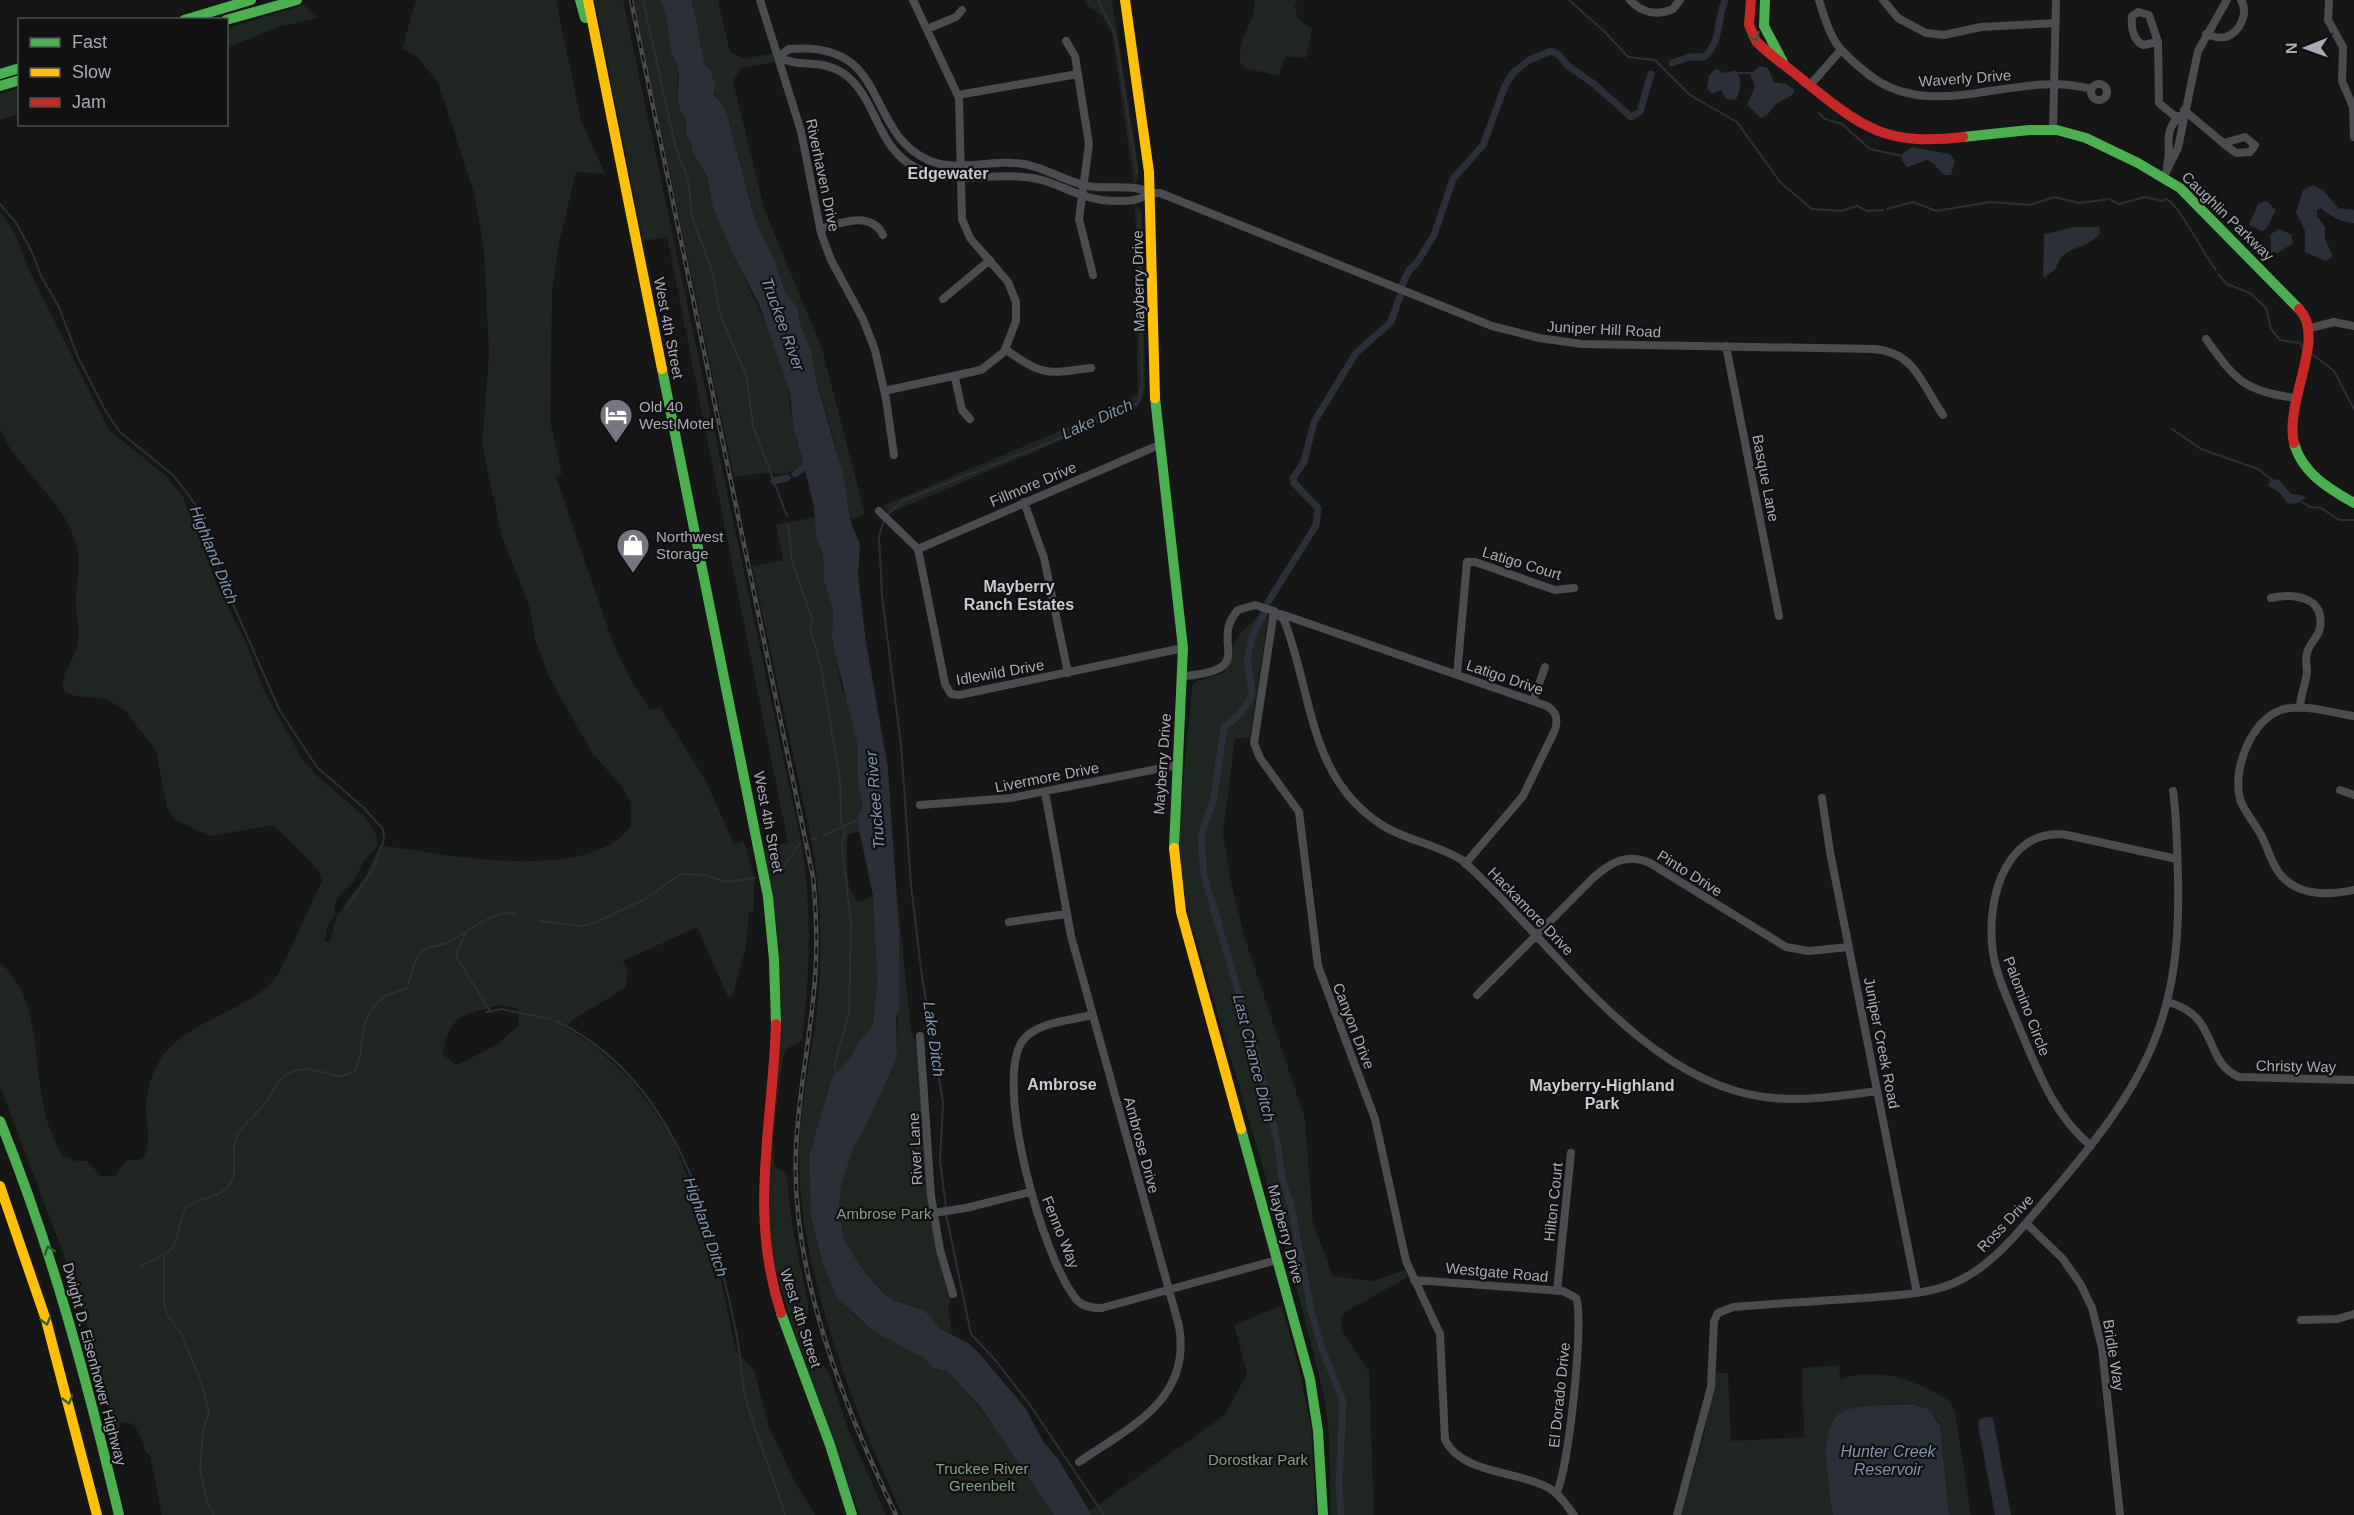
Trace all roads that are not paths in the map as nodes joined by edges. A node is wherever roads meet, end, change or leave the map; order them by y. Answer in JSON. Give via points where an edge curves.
{"nodes":[{"id":1,"x":251,"y":0,"type":"edge"},
{"id":2,"x":297,"y":0,"type":"edge"},
{"id":3,"x":580,"y":0,"type":"edge"},
{"id":4,"x":588,"y":0,"type":"edge"},
{"id":5,"x":760,"y":0,"type":"edge"},
{"id":6,"x":913,"y":0,"type":"edge"},
{"id":7,"x":1125,"y":0,"type":"edge"},
{"id":8,"x":1630,"y":0,"type":"edge"},
{"id":9,"x":1680,"y":0,"type":"edge"},
{"id":10,"x":1751,"y":0,"type":"edge"},
{"id":11,"x":1766,"y":0,"type":"edge"},
{"id":12,"x":1819,"y":0,"type":"edge"},
{"id":13,"x":1883,"y":0,"type":"edge"},
{"id":14,"x":2056,"y":0,"type":"edge"},
{"id":15,"x":2227,"y":0,"type":"edge"},
{"id":16,"x":2241,"y":0,"type":"edge"},
{"id":17,"x":2329,"y":0,"type":"edge"},
{"id":18,"x":962,"y":10,"type":"dead end"},
{"id":19,"x":191,"y":18,"type":"edge"},
{"id":20,"x":228,"y":19,"type":"edge"},
{"id":21,"x":2056,"y":23,"type":"junction"},
{"id":22,"x":927,"y":29,"type":"junction"},
{"id":23,"x":2206,"y":34,"type":"junction"},
{"id":24,"x":1066,"y":41,"type":"dead end"},
{"id":25,"x":2158,"y":42,"type":"junction"},
{"id":26,"x":1840,"y":51,"type":"junction"},
{"id":27,"x":778,"y":57,"type":"junction"},
{"id":28,"x":1783,"y":62,"type":"junction"},
{"id":29,"x":18,"y":69,"type":"edge"},
{"id":30,"x":0,"y":74,"type":"edge"},
{"id":31,"x":1078,"y":74,"type":"junction"},
{"id":32,"x":18,"y":81,"type":"edge"},
{"id":33,"x":1811,"y":84,"type":"junction"},
{"id":34,"x":2054,"y":85,"type":"junction"},
{"id":35,"x":0,"y":86,"type":"edge"},
{"id":36,"x":2091,"y":89,"type":"dead end"},
{"id":37,"x":958,"y":95,"type":"junction"},
{"id":38,"x":2184,"y":110,"type":"junction"},
{"id":39,"x":2180,"y":121,"type":"junction"},
{"id":40,"x":2053,"y":130,"type":"junction"},
{"id":41,"x":615,"y":132,"type":"junction"},
{"id":42,"x":2167,"y":137,"type":"junction"},
{"id":43,"x":2354,"y":137,"type":"edge"},
{"id":44,"x":2181,"y":138,"type":"junction"},
{"id":45,"x":2223,"y":143,"type":"dead end"},
{"id":46,"x":960,"y":165,"type":"junction"},
{"id":47,"x":2164,"y":176,"type":"junction"},
{"id":48,"x":960,"y":178,"type":"junction"},
{"id":49,"x":1085,"y":185,"type":"junction"},
{"id":50,"x":1150,"y":193,"type":"junction"},
{"id":51,"x":1083,"y":197,"type":"junction"},
{"id":52,"x":820,"y":229,"type":"junction"},
{"id":53,"x":883,"y":235,"type":"dead end"},
{"id":54,"x":990,"y":260,"type":"junction"},
{"id":55,"x":1093,"y":275,"type":"dead end"},
{"id":56,"x":943,"y":299,"type":"dead end"},
{"id":57,"x":2354,"y":326,"type":"edge"},
{"id":58,"x":2310,"y":328,"type":"junction"},
{"id":59,"x":2206,"y":339,"type":"dead end"},
{"id":60,"x":1726,"y":346,"type":"junction"},
{"id":61,"x":1005,"y":349,"type":"junction"},
{"id":62,"x":1091,"y":368,"type":"dead end"},
{"id":63,"x":955,"y":378,"type":"junction"},
{"id":64,"x":884,"y":391,"type":"junction"},
{"id":65,"x":2295,"y":398,"type":"junction"},
{"id":66,"x":1943,"y":415,"type":"dead end"},
{"id":67,"x":970,"y":418,"type":"dead end"},
{"id":68,"x":1159,"y":445,"type":"junction"},
{"id":69,"x":894,"y":455,"type":"dead end"},
{"id":70,"x":1024,"y":502,"type":"junction"},
{"id":71,"x":2354,"y":503,"type":"edge"},
{"id":72,"x":879,"y":511,"type":"dead end"},
{"id":73,"x":918,"y":549,"type":"junction"},
{"id":74,"x":1574,"y":588,"type":"dead end"},
{"id":75,"x":2271,"y":598,"type":"dead end"},
{"id":76,"x":1274,"y":611,"type":"junction"},
{"id":77,"x":1779,"y":616,"type":"dead end"},
{"id":78,"x":1183,"y":648,"type":"junction"},
{"id":79,"x":1545,"y":667,"type":"dead end"},
{"id":80,"x":1068,"y":673,"type":"junction"},
{"id":81,"x":1457,"y":675,"type":"junction"},
{"id":82,"x":1184,"y":676,"type":"junction"},
{"id":83,"x":1533,"y":701,"type":"junction"},
{"id":84,"x":2300,"y":708,"type":"junction"},
{"id":85,"x":2354,"y":716,"type":"edge"},
{"id":86,"x":1177,"y":765,"type":"junction"},
{"id":87,"x":2340,"y":789,"type":"dead end"},
{"id":88,"x":2173,"y":791,"type":"dead end"},
{"id":89,"x":1044,"y":792,"type":"junction"},
{"id":90,"x":2354,"y":795,"type":"edge"},
{"id":91,"x":1822,"y":798,"type":"dead end"},
{"id":92,"x":920,"y":805,"type":"dead end"},
{"id":93,"x":2177,"y":859,"type":"junction"},
{"id":94,"x":1465,"y":864,"type":"junction"},
{"id":95,"x":2354,"y":890,"type":"edge"},
{"id":96,"x":1065,"y":914,"type":"junction"},
{"id":97,"x":1009,"y":922,"type":"dead end"},
{"id":98,"x":1537,"y":936,"type":"junction"},
{"id":99,"x":1849,"y":947,"type":"junction"},
{"id":100,"x":1477,"y":995,"type":"dead end"},
{"id":101,"x":2168,"y":1002,"type":"junction"},
{"id":102,"x":1092,"y":1015,"type":"junction"},
{"id":103,"x":920,"y":1036,"type":"dead end"},
{"id":104,"x":2354,"y":1080,"type":"edge"},
{"id":105,"x":1877,"y":1090,"type":"junction"},
{"id":106,"x":0,"y":1121,"type":"edge"},
{"id":107,"x":2091,"y":1146,"type":"junction"},
{"id":108,"x":1571,"y":1153,"type":"dead end"},
{"id":109,"x":0,"y":1186,"type":"edge"},
{"id":110,"x":1030,"y":1192,"type":"junction"},
{"id":111,"x":937,"y":1213,"type":"junction"},
{"id":112,"x":2026,"y":1223,"type":"junction"},
{"id":113,"x":1277,"y":1260,"type":"junction"},
{"id":114,"x":1414,"y":1280,"type":"junction"},
{"id":115,"x":1168,"y":1290,"type":"junction"},
{"id":116,"x":1557,"y":1291,"type":"junction"},
{"id":117,"x":1917,"y":1293,"type":"junction"},
{"id":118,"x":953,"y":1294,"type":"dead end"},
{"id":119,"x":1576,"y":1298,"type":"joint"},
{"id":120,"x":2354,"y":1314,"type":"edge"},
{"id":121,"x":2301,"y":1320,"type":"dead end"},
{"id":122,"x":83,"y":1455,"type":"junction"},
{"id":123,"x":1079,"y":1462,"type":"dead end"},
{"id":124,"x":1556,"y":1493,"type":"junction"},
{"id":125,"x":89,"y":1515,"type":"edge"},
{"id":126,"x":97,"y":1515,"type":"edge"},
{"id":127,"x":118,"y":1515,"type":"edge"},
{"id":128,"x":852,"y":1515,"type":"edge"},
{"id":129,"x":1323,"y":1515,"type":"edge"},
{"id":130,"x":1574,"y":1515,"type":"edge"},
{"id":131,"x":1677,"y":1515,"type":"edge"},
{"id":132,"x":2120,"y":1515,"type":"edge"}],
"edges":[{"from":1,"to":19,"type":"main road"},
{"from":2,"to":20,"type":"main road"},
{"from":3,"to":41,"type":"main road","name":"West 4th Street"},
{"from":4,"to":41,"type":"main road","name":"West 4th Street"},
{"from":5,"to":27,"type":"street","name":"Riverhaven Drive"},
{"from":6,"to":22,"type":"street"},
{"from":7,"to":50,"type":"main road","name":"Mayberry Drive"},
{"from":8,"to":9,"type":"street","via":[[1644,11],[1658,13],[1672,9]]},
{"from":10,"to":28,"type":"main road","name":"Caughlin Parkway","one_way":true,"via":[[1749,17],[1755,41],[1763,51]]},
{"from":11,"to":28,"type":"main road","name":"Caughlin Parkway","via":[[1764,26]]},
{"from":12,"to":26,"type":"street","name":"Waverly Drive","via":[[1829,33]]},
{"from":13,"to":21,"type":"street","via":[[1898,18],[1926,33],[1944,35],[1981,27]]},
{"from":14,"to":21,"type":"street"},
{"from":15,"to":23,"type":"street"},
{"from":16,"to":23,"type":"street","via":[[2245,9],[2243,19],[2231,34]]},
{"from":17,"to":43,"type":"street","via":[[2328,20],[2343,47],[2342,81],[2354,107]]},
{"from":18,"to":22,"type":"street","via":[[956,17]]},
{"from":21,"to":34,"type":"street"},
{"from":22,"to":37,"type":"street"},
{"from":23,"to":38,"type":"street","via":[[2193,67]]},
{"from":24,"to":31,"type":"street","via":[[1075,56]]},
{"from":25,"to":25,"type":"street","via":[[2139,44],[2134,37],[2132,16],[2138,12],[2149,15]]},
{"from":25,"to":39,"type":"street","via":[[2159,103]]},
{"from":26,"to":33,"type":"street"},
{"from":26,"to":34,"type":"street","name":"Waverly Drive","via":[[1878,82],[1909,95],[1934,97]]},
{"from":27,"to":46,"type":"street","name":"Juniper Hill Road","via":[[786,50],[801,48],[840,56],[868,80],[893,128],[911,149],[939,164]]},
{"from":27,"to":48,"type":"street","via":[[836,69],[854,83],[888,144],[904,160],[934,175]]},
{"from":27,"to":52,"type":"street","name":"Riverhaven Drive","via":[[801,131]]},
{"from":28,"to":33,"type":"main road","name":"Caughlin Parkway"},
{"from":29,"to":30,"type":"main road"},
{"from":31,"to":37,"type":"street"},
{"from":31,"to":49,"type":"street","via":[[1089,144]]},
{"from":32,"to":35,"type":"main road"},
{"from":33,"to":40,"type":"main road","name":"Caughlin Parkway","via":[[1866,125],[1901,139]]},
{"from":34,"to":36,"type":"street","name":"Waverly Drive"},
{"from":34,"to":40,"type":"street"},
{"from":37,"to":46,"type":"street"},
{"from":38,"to":39,"type":"street"},
{"from":38,"to":45,"type":"street"},
{"from":39,"to":42,"type":"street"},
{"from":39,"to":44,"type":"street"},
{"from":40,"to":47,"type":"main road","name":"Caughlin Parkway","via":[[2082,138]]},
{"from":41,"to":128,"type":"main road","name":"West 4th Street","via":[[771,924],[776,1009],[762,1177],[766,1251],[780,1308]]},
{"from":42,"to":44,"type":"street"},
{"from":42,"to":47,"type":"street","via":[[2169,158]]},
{"from":44,"to":47,"type":"street"},
{"from":46,"to":48,"type":"street"},
{"from":46,"to":49,"type":"street","name":"Juniper Hill Road","via":[[1024,164]]},
{"from":47,"to":58,"type":"main road","name":"Caughlin Parkway","via":[[2293,300]]},
{"from":48,"to":51,"type":"street","via":[[1028,177]]},
{"from":48,"to":54,"type":"street","via":[[965,229]]},
{"from":49,"to":50,"type":"street","name":"Juniper Hill Road","via":[[1140,188]]},
{"from":49,"to":51,"type":"street"},
{"from":50,"to":51,"type":"street","via":[[1136,201]]},
{"from":50,"to":60,"type":"street","name":"Juniper Hill Road","via":[[1160,193],[1520,334],[1582,344]]},
{"from":50,"to":68,"type":"main road","name":"Mayberry Drive"},
{"from":51,"to":55,"type":"street","via":[[1080,227]]},
{"from":52,"to":53,"type":"street","via":[[852,220],[866,221],[876,224]]},
{"from":52,"to":64,"type":"street","name":"Riverhaven Drive","via":[[831,260],[867,328]]},
{"from":54,"to":56,"type":"street"},
{"from":54,"to":61,"type":"street","via":[[1008,282],[1016,302],[1015,330]]},
{"from":57,"to":58,"type":"street","via":[[2334,322]]},
{"from":58,"to":65,"type":"main road","via":[[2310,346]]},
{"from":59,"to":65,"type":"street","via":[[2244,384],[2261,392]]},
{"from":60,"to":66,"type":"street","name":"Juniper Hill Road","via":[[1894,352],[1914,368]]},
{"from":60,"to":77,"type":"street","name":"Basque Lane"},
{"from":61,"to":62,"type":"street","via":[[1043,372]]},
{"from":61,"to":63,"type":"street","via":[[981,370]]},
{"from":63,"to":64,"type":"street"},
{"from":63,"to":67,"type":"street","via":[[962,410]]},
{"from":64,"to":69,"type":"street","name":"Riverhaven Drive"},
{"from":65,"to":71,"type":"main road","via":[[2292,431],[2303,465],[2323,486]]},
{"from":68,"to":70,"type":"street","name":"Fillmore Drive"},
{"from":68,"to":78,"type":"main road","name":"Mayberry Drive"},
{"from":70,"to":73,"type":"street","name":"Fillmore Drive"},
{"from":70,"to":80,"type":"street","via":[[1044,558]]},
{"from":72,"to":73,"type":"street"},
{"from":73,"to":80,"type":"street","name":"Idlewild Drive","via":[[945,684],[951,694]]},
{"from":74,"to":81,"type":"street","name":"Latigo Court","via":[[1555,590],[1467,562]]},
{"from":75,"to":84,"type":"street","via":[[2299,596],[2311,602],[2319,616],[2318,633],[2307,654]]},
{"from":76,"to":81,"type":"street","name":"Latigo Drive"},
{"from":76,"to":82,"type":"street","via":[[1255,605],[1238,610],[1230,624],[1227,658],[1222,668],[1215,673]]},
{"from":76,"to":94,"type":"street","name":"Hackamore Drive","via":[[1287,627],[1322,751],[1344,791],[1382,825],[1440,848]]},
{"from":76,"to":114,"type":"street","name":"Canyon Drive","via":[[1255,748],[1299,812],[1318,966],[1375,1119],[1397,1228]]},
{"from":78,"to":80,"type":"street","name":"Idlewild Drive"},
{"from":78,"to":82,"type":"main road","name":"Mayberry Drive"},
{"from":79,"to":83,"type":"street"},
{"from":81,"to":83,"type":"street","name":"Latigo Drive"},
{"from":82,"to":86,"type":"main road","name":"Mayberry Drive"},
{"from":83,"to":94,"type":"street","name":"Latigo Drive","via":[[1551,708],[1556,716],[1549,746],[1523,796]]},
{"from":84,"to":85,"type":"street"},
{"from":84,"to":95,"type":"street","via":[[2277,712],[2261,723],[2238,776],[2240,797],[2277,870],[2288,883],[2308,892]]},
{"from":86,"to":89,"type":"street","name":"Livermore Drive"},
{"from":86,"to":113,"type":"main road","name":"Mayberry Drive","via":[[1172,839],[1177,893]]},
{"from":87,"to":90,"type":"street"},
{"from":88,"to":93,"type":"street","name":"Ross Drive"},
{"from":89,"to":92,"type":"street","name":"Livermore Drive","via":[[994,801]]},
{"from":89,"to":96,"type":"street","name":"Ambrose Drive"},
{"from":91,"to":99,"type":"street","name":"Juniper Creek Road"},
{"from":93,"to":101,"type":"street","name":"Ross Drive","via":[[2179,935]]},
{"from":93,"to":107,"type":"street","name":"Palomino Circle","via":[[2053,834],[2036,838],[2017,850],[2000,879],[1992,928],[1996,970],[2055,1107]]},
{"from":94,"to":98,"type":"street","name":"Hackamore Drive"},
{"from":96,"to":97,"type":"street"},
{"from":96,"to":102,"type":"street","name":"Ambrose Drive"},
{"from":98,"to":99,"type":"street","name":"Pinto Drive","via":[[1593,878],[1614,862],[1627,858],[1650,863],[1786,947],[1809,951]]},
{"from":98,"to":100,"type":"street","name":"Pinto Drive"},
{"from":98,"to":105,"type":"street","name":"Hackamore Drive","via":[[1645,1043],[1706,1080],[1750,1095],[1783,1099]]},
{"from":99,"to":105,"type":"street","name":"Juniper Creek Road"},
{"from":101,"to":104,"type":"street","name":"Christy Way","via":[[2197,1016],[2224,1067],[2239,1077]]},
{"from":101,"to":107,"type":"street","name":"Ross Drive","via":[[2155,1042],[2135,1083]]},
{"from":102,"to":110,"type":"street","name":"Fenno Way","via":[[1035,1030],[1017,1052],[1015,1107]]},
{"from":102,"to":115,"type":"street","name":"Ambrose Drive"},
{"from":103,"to":111,"type":"street","name":"River Lane"},
{"from":105,"to":117,"type":"street","name":"Juniper Creek Road"},
{"from":127,"to":106,"type":"main road","name":"Dwight D. Eisenhower Highway","one_way":true,"via":[[66,1306],[29,1191]]},
{"from":107,"to":112,"type":"street","name":"Ross Drive"},
{"from":108,"to":116,"type":"street","name":"Hilton Court"},
{"from":109,"to":122,"type":"main road","one_way":true,"via":[[46,1320]]},
{"from":110,"to":111,"type":"street"},
{"from":110,"to":115,"type":"street","name":"Fenno Way","via":[[1055,1260],[1081,1304],[1102,1308]]},
{"from":111,"to":118,"type":"street","name":"River Lane"},
{"from":112,"to":117,"type":"street","name":"Ross Drive","via":[[1971,1273],[1943,1287]]},
{"from":112,"to":132,"type":"street","name":"Bridle Way","via":[[2063,1259],[2092,1308],[2102,1347]]},
{"from":113,"to":115,"type":"street","name":"Fenno Way"},
{"from":113,"to":129,"type":"main road","name":"Mayberry Drive","via":[[1315,1403]]},
{"from":114,"to":116,"type":"street","name":"Westgate Road"},
{"from":114,"to":124,"type":"street","name":"Canyon Drive","via":[[1435,1320],[1441,1343],[1442,1424],[1448,1446],[1463,1459],[1526,1478]]},
{"from":115,"to":123,"type":"street","name":"Ambrose Drive","via":[[1181,1347],[1173,1383],[1148,1414]]},
{"from":116,"to":119,"type":"street","name":"Westgate Road"},
{"from":117,"to":131,"type":"street","name":"Ross Drive","via":[[1733,1307],[1718,1313],[1714,1321],[1711,1387]]},
{"from":119,"to":124,"type":"street","name":"El Dorado Drive","via":[[1580,1319],[1570,1422],[1563,1479]]},
{"from":120,"to":121,"type":"street"},
{"from":122,"to":125,"type":"main road"},
{"from":122,"to":126,"type":"main road"},
{"from":124,"to":130,"type":"street","name":"Canyon Drive"}]}
